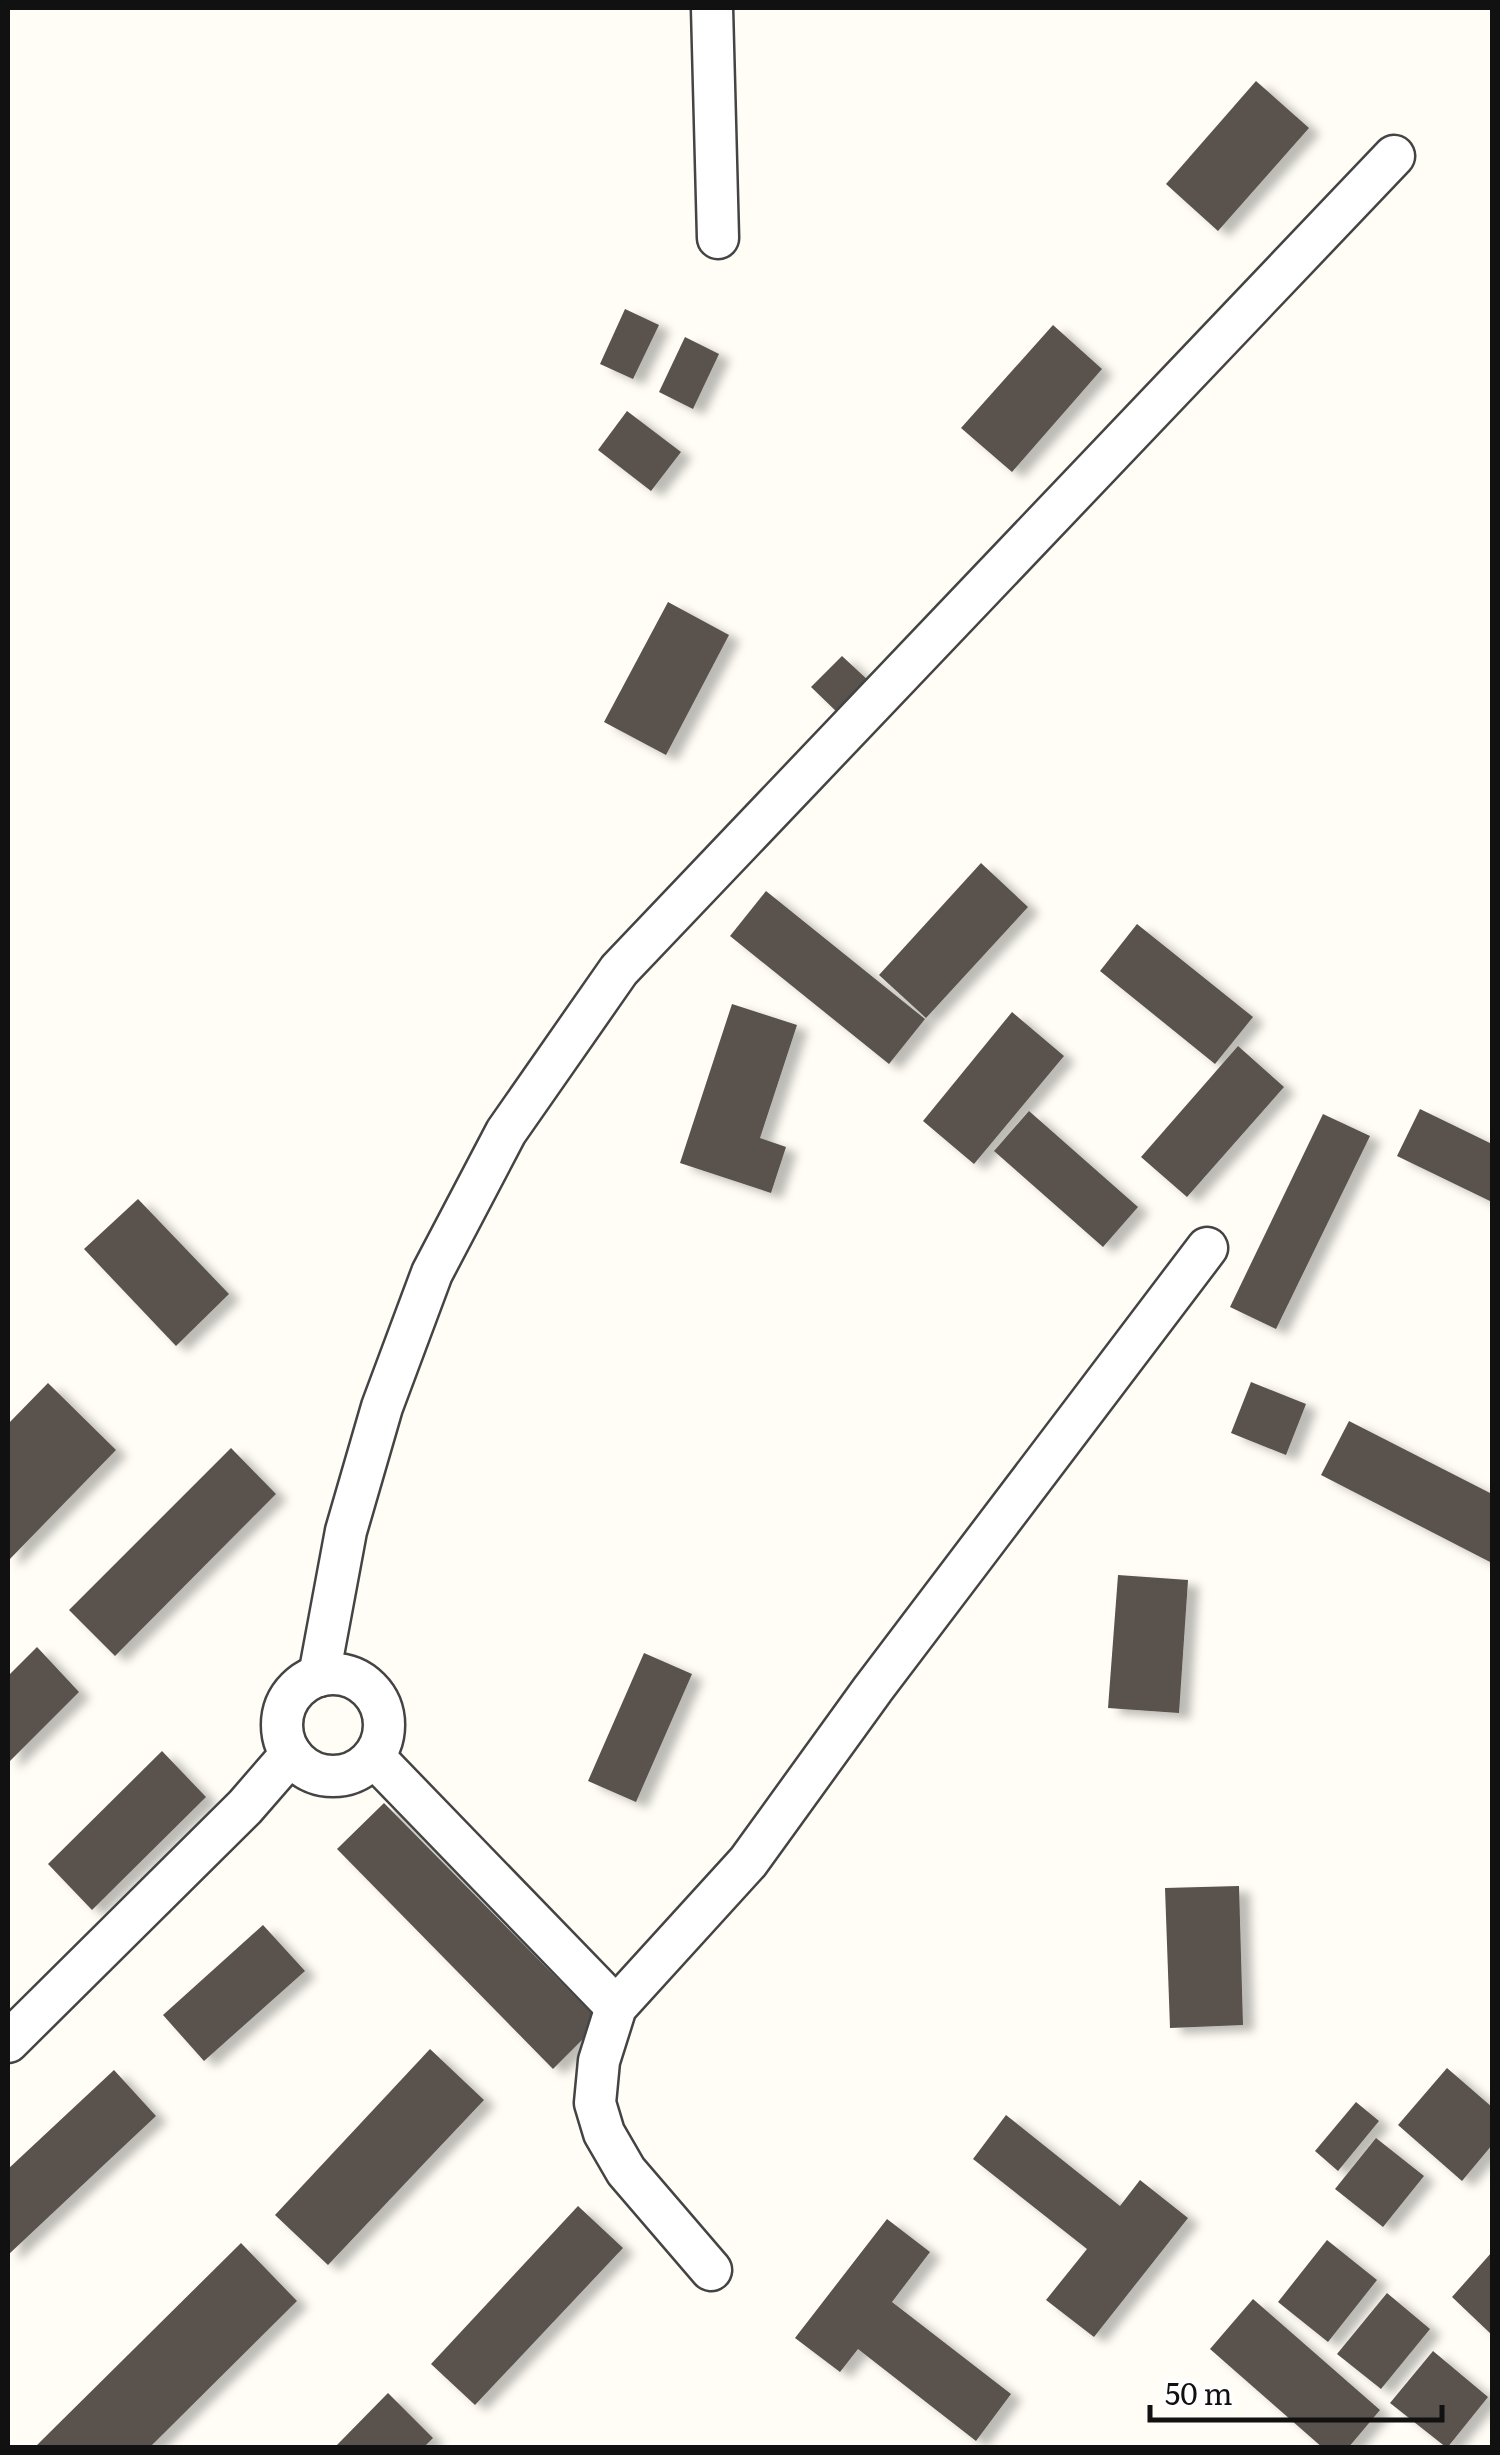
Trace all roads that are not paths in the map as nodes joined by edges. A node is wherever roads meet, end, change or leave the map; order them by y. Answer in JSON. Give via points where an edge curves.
{"nodes":[{"id":1,"x":712,"y":8,"type":"edge"},
{"id":2,"x":1394,"y":156,"type":"dead end"},
{"id":3,"x":718,"y":238,"type":"dead end"},
{"id":4,"x":1207,"y":1248,"type":"dead end"},
{"id":5,"x":319,"y":1676,"type":"junction"},
{"id":6,"x":291,"y":1754,"type":"junction"},
{"id":7,"x":374,"y":1756,"type":"junction"},
{"id":8,"x":616,"y":2007,"type":"junction"},
{"id":9,"x":8,"y":2042,"type":"edge"},
{"id":10,"x":711,"y":2270,"type":"dead end"}],
"edges":[{"from":1,"to":3,"type":"street"},
{"from":2,"to":5,"type":"street","via":[[619,970],[506,1132],[432,1273],[382,1407],[346,1531]]},
{"from":4,"to":8,"type":"street","via":[[748,1862]]},
{"from":5,"to":6,"type":"street","via":[[304,1682],[285,1708],[284,1740]]},
{"from":5,"to":7,"type":"street","via":[[351,1677],[376,1696],[384,1727]]},
{"from":6,"to":7,"type":"street","via":[[316,1774],[332,1776],[348,1774]]},
{"from":6,"to":9,"type":"street"},
{"from":7,"to":8,"type":"street"},
{"from":8,"to":10,"type":"street","via":[[599,2061],[595,2104],[604,2133],[626,2171]]}]}
